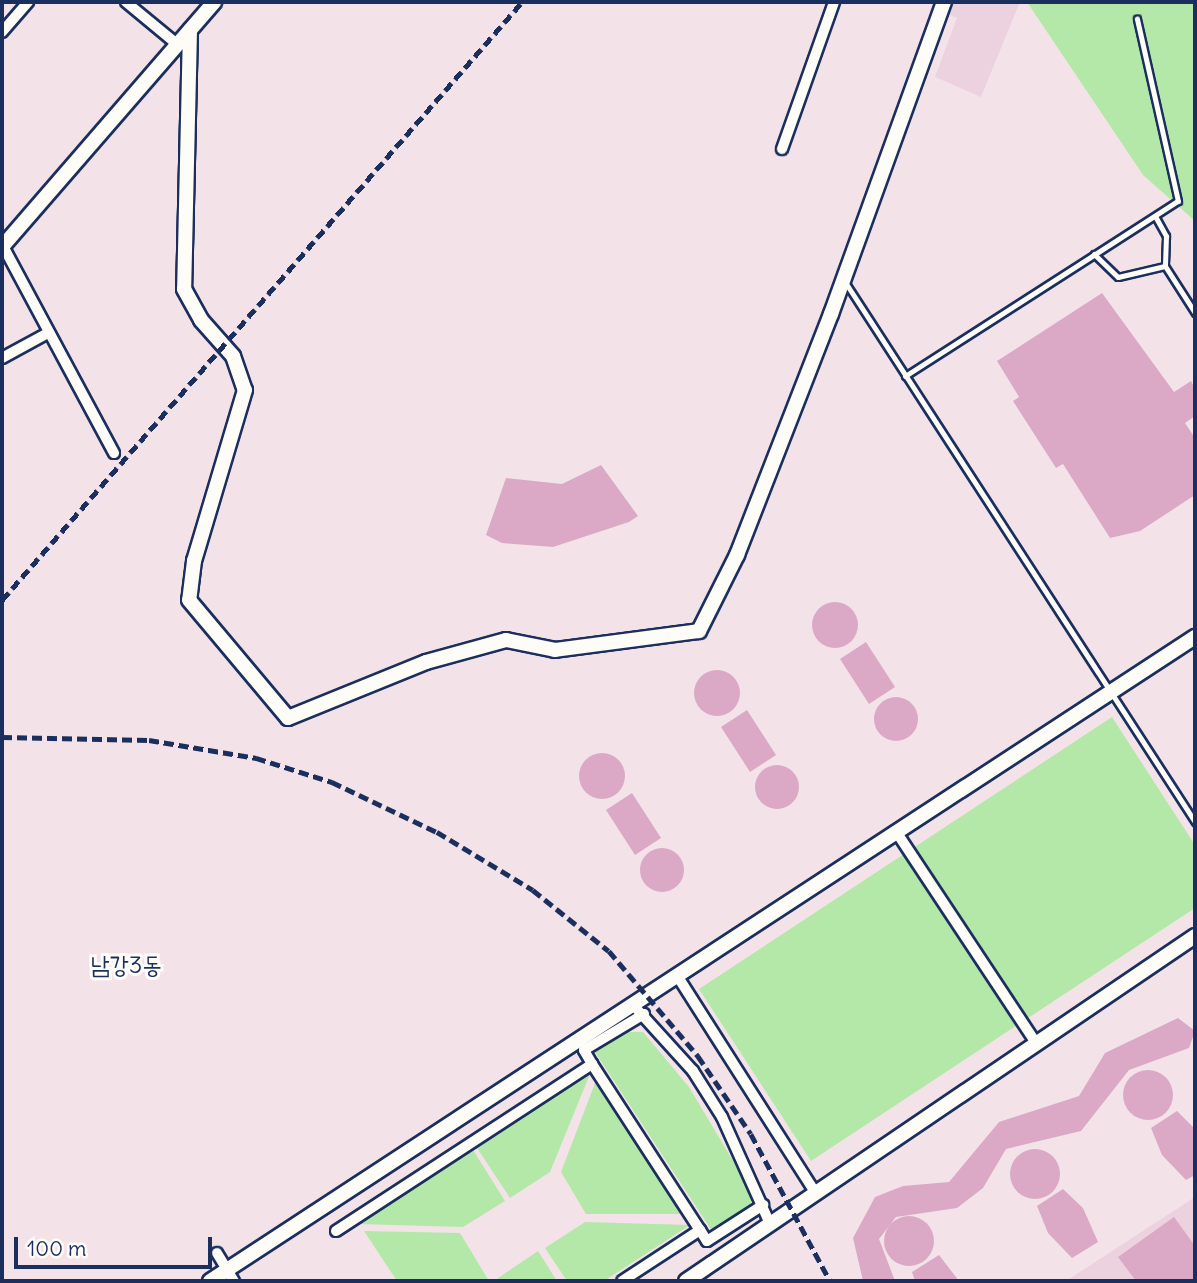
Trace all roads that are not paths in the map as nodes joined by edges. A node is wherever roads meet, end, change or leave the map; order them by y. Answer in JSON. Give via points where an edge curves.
{"nodes":[{"id":1,"x":28,"y":2,"type":"edge"},
{"id":2,"x":125,"y":2,"type":"edge"},
{"id":3,"x":214,"y":2,"type":"edge"},
{"id":4,"x":834,"y":2,"type":"edge"},
{"id":5,"x":944,"y":2,"type":"edge"},
{"id":6,"x":1137,"y":19,"type":"dead end"},
{"id":7,"x":190,"y":30,"type":"junction"},
{"id":8,"x":2,"y":32,"type":"edge"},
{"id":9,"x":178,"y":45,"type":"junction"},
{"id":10,"x":782,"y":149,"type":"dead end"},
{"id":11,"x":1155,"y":216,"type":"junction"},
{"id":12,"x":2,"y":246,"type":"edge"},
{"id":13,"x":1094,"y":254,"type":"junction"},
{"id":14,"x":1165,"y":266,"type":"junction"},
{"id":15,"x":844,"y":279,"type":"junction"},
{"id":16,"x":1195,"y":313,"type":"edge"},
{"id":17,"x":48,"y":333,"type":"junction"},
{"id":18,"x":2,"y":358,"type":"edge"},
{"id":19,"x":905,"y":376,"type":"junction"},
{"id":20,"x":114,"y":453,"type":"dead end"},
{"id":21,"x":1195,"y":637,"type":"edge"},
{"id":22,"x":1110,"y":694,"type":"junction"},
{"id":23,"x":1195,"y":822,"type":"edge"},
{"id":24,"x":897,"y":833,"type":"junction"},
{"id":25,"x":1195,"y":936,"type":"edge"},
{"id":26,"x":678,"y":977,"type":"junction"},
{"id":27,"x":639,"y":1010,"type":"junction"},
{"id":28,"x":1036,"y":1043,"type":"junction"},
{"id":29,"x":592,"y":1064,"type":"junction"},
{"id":30,"x":816,"y":1192,"type":"junction"},
{"id":31,"x":763,"y":1205,"type":"junction"},
{"id":32,"x":770,"y":1224,"type":"junction"},
{"id":33,"x":700,"y":1230,"type":"junction"},
{"id":34,"x":336,"y":1231,"type":"dead end"},
{"id":35,"x":217,"y":1253,"type":"dead end"},
{"id":36,"x":230,"y":1276,"type":"edge"},
{"id":37,"x":210,"y":1281,"type":"edge"},
{"id":38,"x":622,"y":1281,"type":"edge"},
{"id":39,"x":686,"y":1281,"type":"edge"}],
"edges":[{"from":1,"to":8,"type":"street"},
{"from":2,"to":9,"type":"street"},
{"from":3,"to":7,"type":"street"},
{"from":4,"to":10,"type":"street"},
{"from":5,"to":15,"type":"street"},
{"from":6,"to":11,"type":"lane","via":[[1178,201]]},
{"from":7,"to":9,"type":"street"},
{"from":7,"to":15,"type":"street","via":[[184,289],[201,320],[233,356],[246,390],[194,561],[189,600],[288,718],[426,662],[506,640],[555,650],[699,631],[737,555]]},
{"from":9,"to":12,"type":"street"},
{"from":11,"to":13,"type":"lane"},
{"from":11,"to":14,"type":"lane","via":[[1166,236]]},
{"from":12,"to":17,"type":"street"},
{"from":13,"to":14,"type":"lane","via":[[1118,276]]},
{"from":13,"to":19,"type":"lane"},
{"from":14,"to":16,"type":"lane"},
{"from":15,"to":19,"type":"lane"},
{"from":17,"to":18,"type":"street"},
{"from":17,"to":20,"type":"street"},
{"from":19,"to":22,"type":"lane"},
{"from":21,"to":22,"type":"street"},
{"from":22,"to":23,"type":"lane"},
{"from":22,"to":24,"type":"street"},
{"from":24,"to":26,"type":"street"},
{"from":24,"to":28,"type":"street"},
{"from":25,"to":28,"type":"street"},
{"from":26,"to":27,"type":"street"},
{"from":26,"to":30,"type":"street"},
{"from":27,"to":29,"type":"street","via":[[584,1050]]},
{"from":27,"to":31,"type":"street","via":[[722,1117]]},
{"from":27,"to":36,"type":"street"},
{"from":28,"to":30,"type":"street"},
{"from":29,"to":33,"type":"street"},
{"from":29,"to":34,"type":"street"},
{"from":30,"to":32,"type":"street"},
{"from":31,"to":32,"type":"street"},
{"from":31,"to":33,"type":"street","via":[[707,1241]]},
{"from":32,"to":39,"type":"street"},
{"from":33,"to":38,"type":"street"},
{"from":35,"to":36,"type":"street"},
{"from":36,"to":37,"type":"street"}]}
